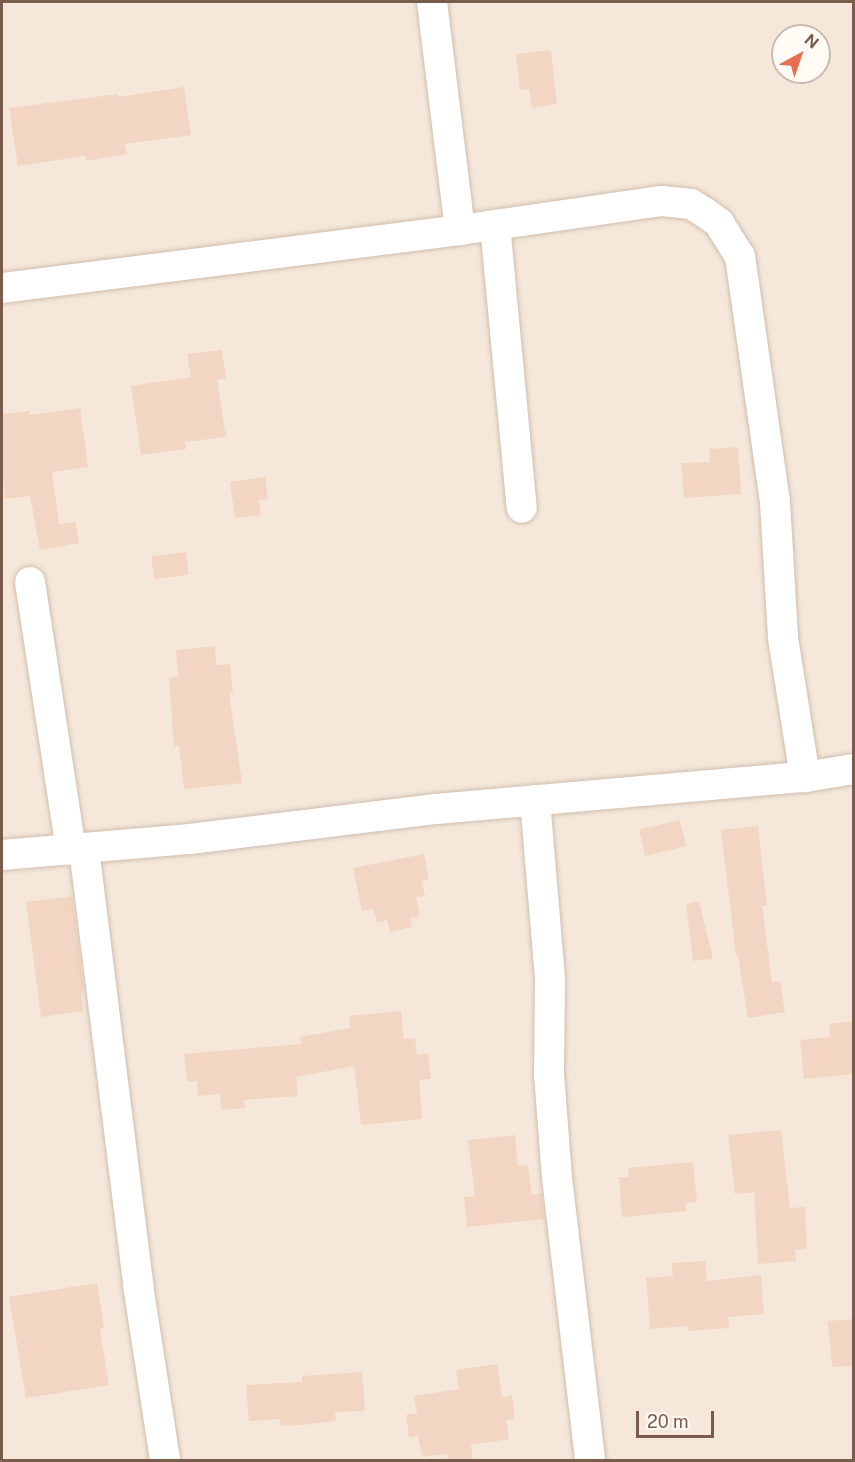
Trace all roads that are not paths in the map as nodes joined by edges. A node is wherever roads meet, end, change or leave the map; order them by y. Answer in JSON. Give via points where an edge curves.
{"nodes":[{"id":1,"x":432,"y":2,"type":"edge"},
{"id":2,"x":495,"y":225,"type":"junction"},
{"id":3,"x":460,"y":230,"type":"junction"},
{"id":4,"x":2,"y":288,"type":"edge"},
{"id":5,"x":522,"y":508,"type":"dead end"},
{"id":6,"x":30,"y":582,"type":"dead end"},
{"id":7,"x":854,"y":769,"type":"edge"},
{"id":8,"x":805,"y":777,"type":"junction"},
{"id":9,"x":535,"y":800,"type":"junction"},
{"id":10,"x":77,"y":850,"type":"junction"},
{"id":11,"x":2,"y":855,"type":"edge"},
{"id":12,"x":165,"y":1461,"type":"edge"},
{"id":13,"x":590,"y":1461,"type":"edge"}],
"edges":[{"from":1,"to":3,"type":"street"},
{"from":2,"to":3,"type":"street"},
{"from":2,"to":5,"type":"street"},
{"from":2,"to":8,"type":"street","via":[[662,201],[681,203],[698,208],[718,223],[740,256],[775,502],[783,638]]},
{"from":3,"to":4,"type":"street"},
{"from":6,"to":10,"type":"street"},
{"from":7,"to":8,"type":"street"},
{"from":8,"to":9,"type":"street"},
{"from":9,"to":10,"type":"street"},
{"from":9,"to":13,"type":"street","via":[[550,980],[549,1074],[557,1178]]},
{"from":10,"to":11,"type":"street"},
{"from":10,"to":12,"type":"street"}]}
